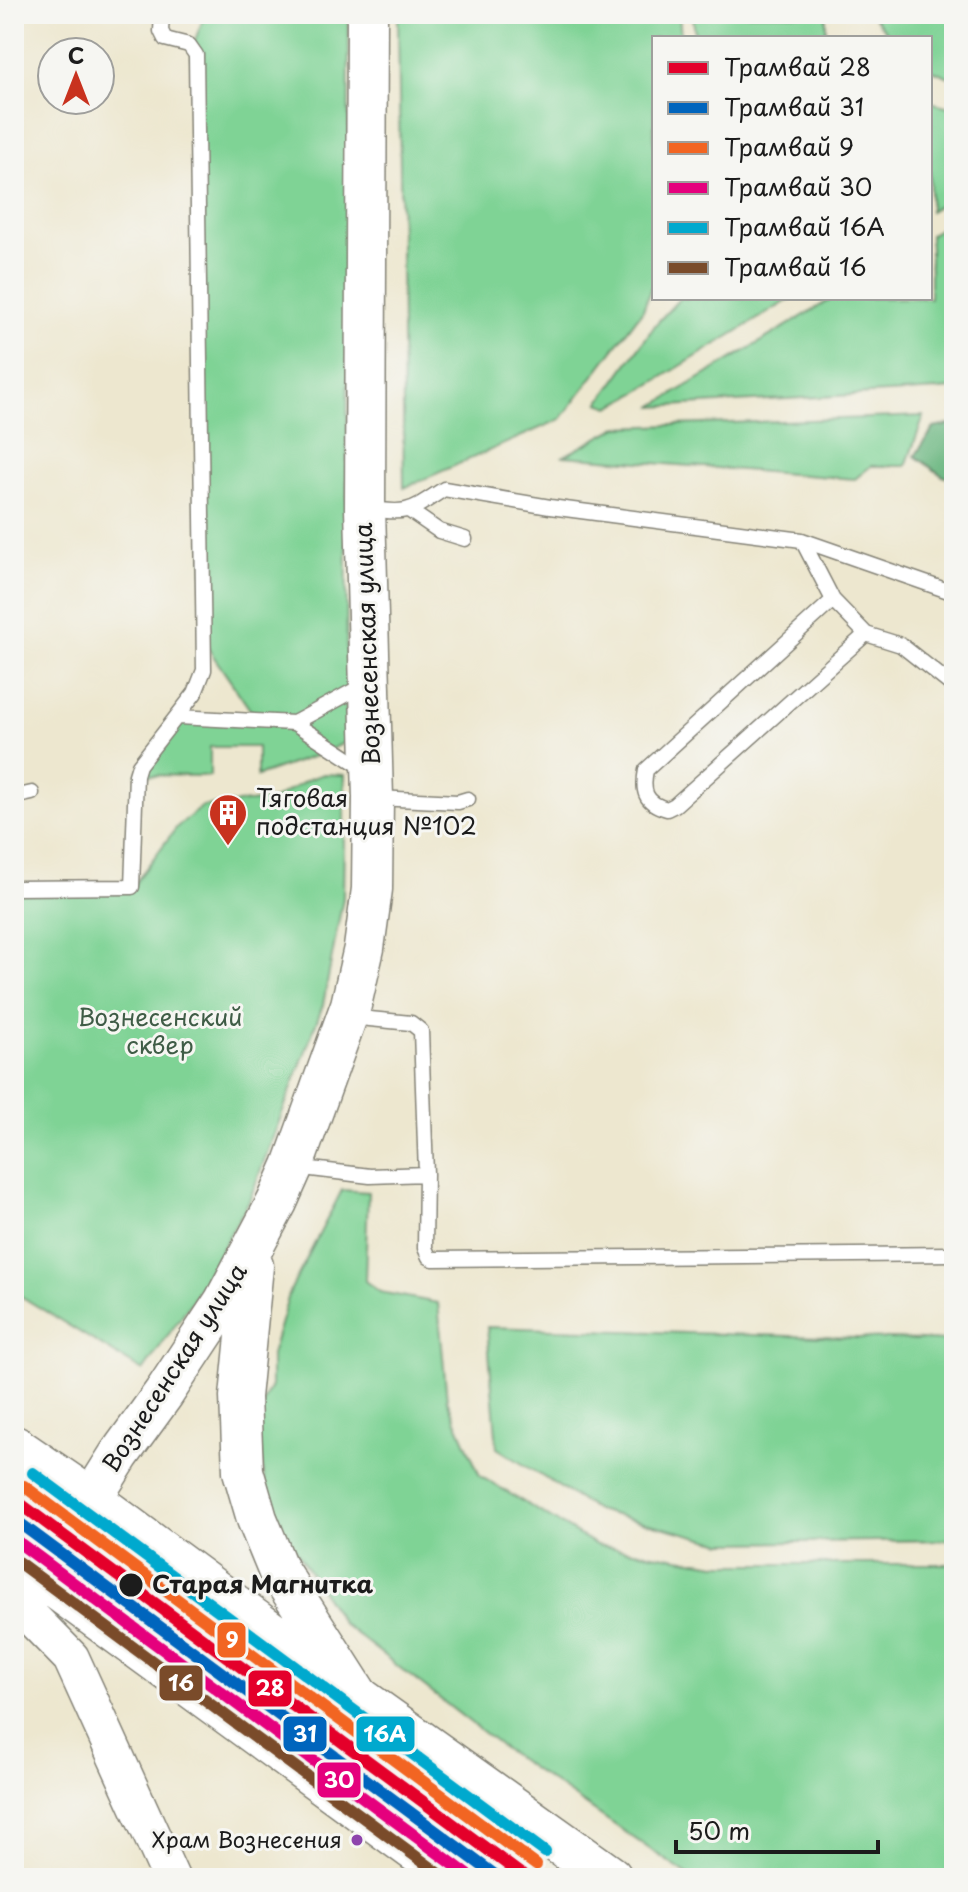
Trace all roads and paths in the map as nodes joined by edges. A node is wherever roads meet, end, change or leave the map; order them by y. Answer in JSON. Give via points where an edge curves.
{"nodes":[{"id":1,"x":162,"y":14,"type":"edge"},
{"id":2,"x":367,"y":14,"type":"edge"},
{"id":3,"x":365,"y":508,"type":"junction"},
{"id":4,"x":410,"y":511,"type":"junction"},
{"id":5,"x":465,"y":539,"type":"dead end"},
{"id":6,"x":802,"y":540,"type":"junction"},
{"id":7,"x":954,"y":593,"type":"edge"},
{"id":8,"x":833,"y":600,"type":"junction"},
{"id":9,"x":866,"y":634,"type":"junction"},
{"id":10,"x":369,"y":682,"type":"junction"},
{"id":11,"x":954,"y":687,"type":"edge"},
{"id":12,"x":178,"y":717,"type":"junction"},
{"id":13,"x":294,"y":723,"type":"junction"},
{"id":14,"x":372,"y":786,"type":"junction"},
{"id":15,"x":32,"y":793,"type":"dead end"},
{"id":16,"x":14,"y":797,"type":"edge"},
{"id":17,"x":468,"y":799,"type":"dead end"},
{"id":18,"x":14,"y":888,"type":"edge"},
{"id":19,"x":347,"y":1017,"type":"junction"},
{"id":20,"x":293,"y":1166,"type":"junction"},
{"id":21,"x":426,"y":1174,"type":"junction"},
{"id":22,"x":256,"y":1241,"type":"junction"},
{"id":23,"x":954,"y":1254,"type":"edge"},
{"id":24,"x":14,"y":1448,"type":"edge"},
{"id":25,"x":90,"y":1500,"type":"junction"},
{"id":26,"x":24,"y":1587,"type":"edge"},
{"id":27,"x":363,"y":1702,"type":"junction"},
{"id":28,"x":171,"y":1878,"type":"edge"},
{"id":29,"x":455,"y":1878,"type":"edge"},
{"id":30,"x":610,"y":1878,"type":"edge"}],
"edges":[{"from":1,"to":12,"type":"lane","via":[[165,39],[189,45],[196,55],[205,644],[204,670]]},
{"from":2,"to":3,"type":"main road","name":"Вознесенская улица"},
{"from":3,"to":4,"type":"lane"},
{"from":3,"to":10,"type":"main road","name":"Вознесенская улица"},
{"from":4,"to":5,"type":"lane","via":[[439,531]]},
{"from":4,"to":6,"type":"lane","via":[[444,489]]},
{"from":6,"to":7,"type":"lane"},
{"from":6,"to":8,"type":"lane"},
{"from":8,"to":9,"type":"lane"},
{"from":8,"to":9,"type":"lane","via":[[646,770],[643,788],[648,799],[667,809],[675,805]]},
{"from":9,"to":11,"type":"lane","via":[[901,645]]},
{"from":10,"to":13,"type":"lane"},
{"from":10,"to":14,"type":"main road","name":"Вознесенская улица"},
{"from":12,"to":13,"type":"lane"},
{"from":12,"to":18,"type":"lane","via":[[136,775],[132,887]]},
{"from":13,"to":14,"type":"lane"},
{"from":14,"to":17,"type":"lane","via":[[458,802]]},
{"from":14,"to":19,"type":"main road","name":"Вознесенская улица","via":[[372,889]]},
{"from":15,"to":16,"type":"lane"},
{"from":19,"to":20,"type":"main road","name":"Вознесенская улица"},
{"from":19,"to":21,"type":"lane","via":[[411,1023],[421,1031]]},
{"from":20,"to":21,"type":"lane","via":[[370,1176]]},
{"from":20,"to":22,"type":"main road","name":"Вознесенская улица"},
{"from":21,"to":23,"type":"lane","via":[[425,1248],[437,1260]]},
{"from":22,"to":25,"type":"main road","name":"Вознесенская улица","via":[[224,1302]]},
{"from":22,"to":27,"type":"main road","via":[[240,1397],[243,1471],[278,1570]]},
{"from":24,"to":25,"type":"main road"},
{"from":25,"to":26,"type":"main road","name":"Вознесенская улица"},
{"from":25,"to":27,"type":"main road"},
{"from":26,"to":28,"type":"street","via":[[71,1658]]},
{"from":26,"to":29,"type":"main road","via":[[276,1749]]},
{"from":27,"to":30,"type":"main road"}]}
